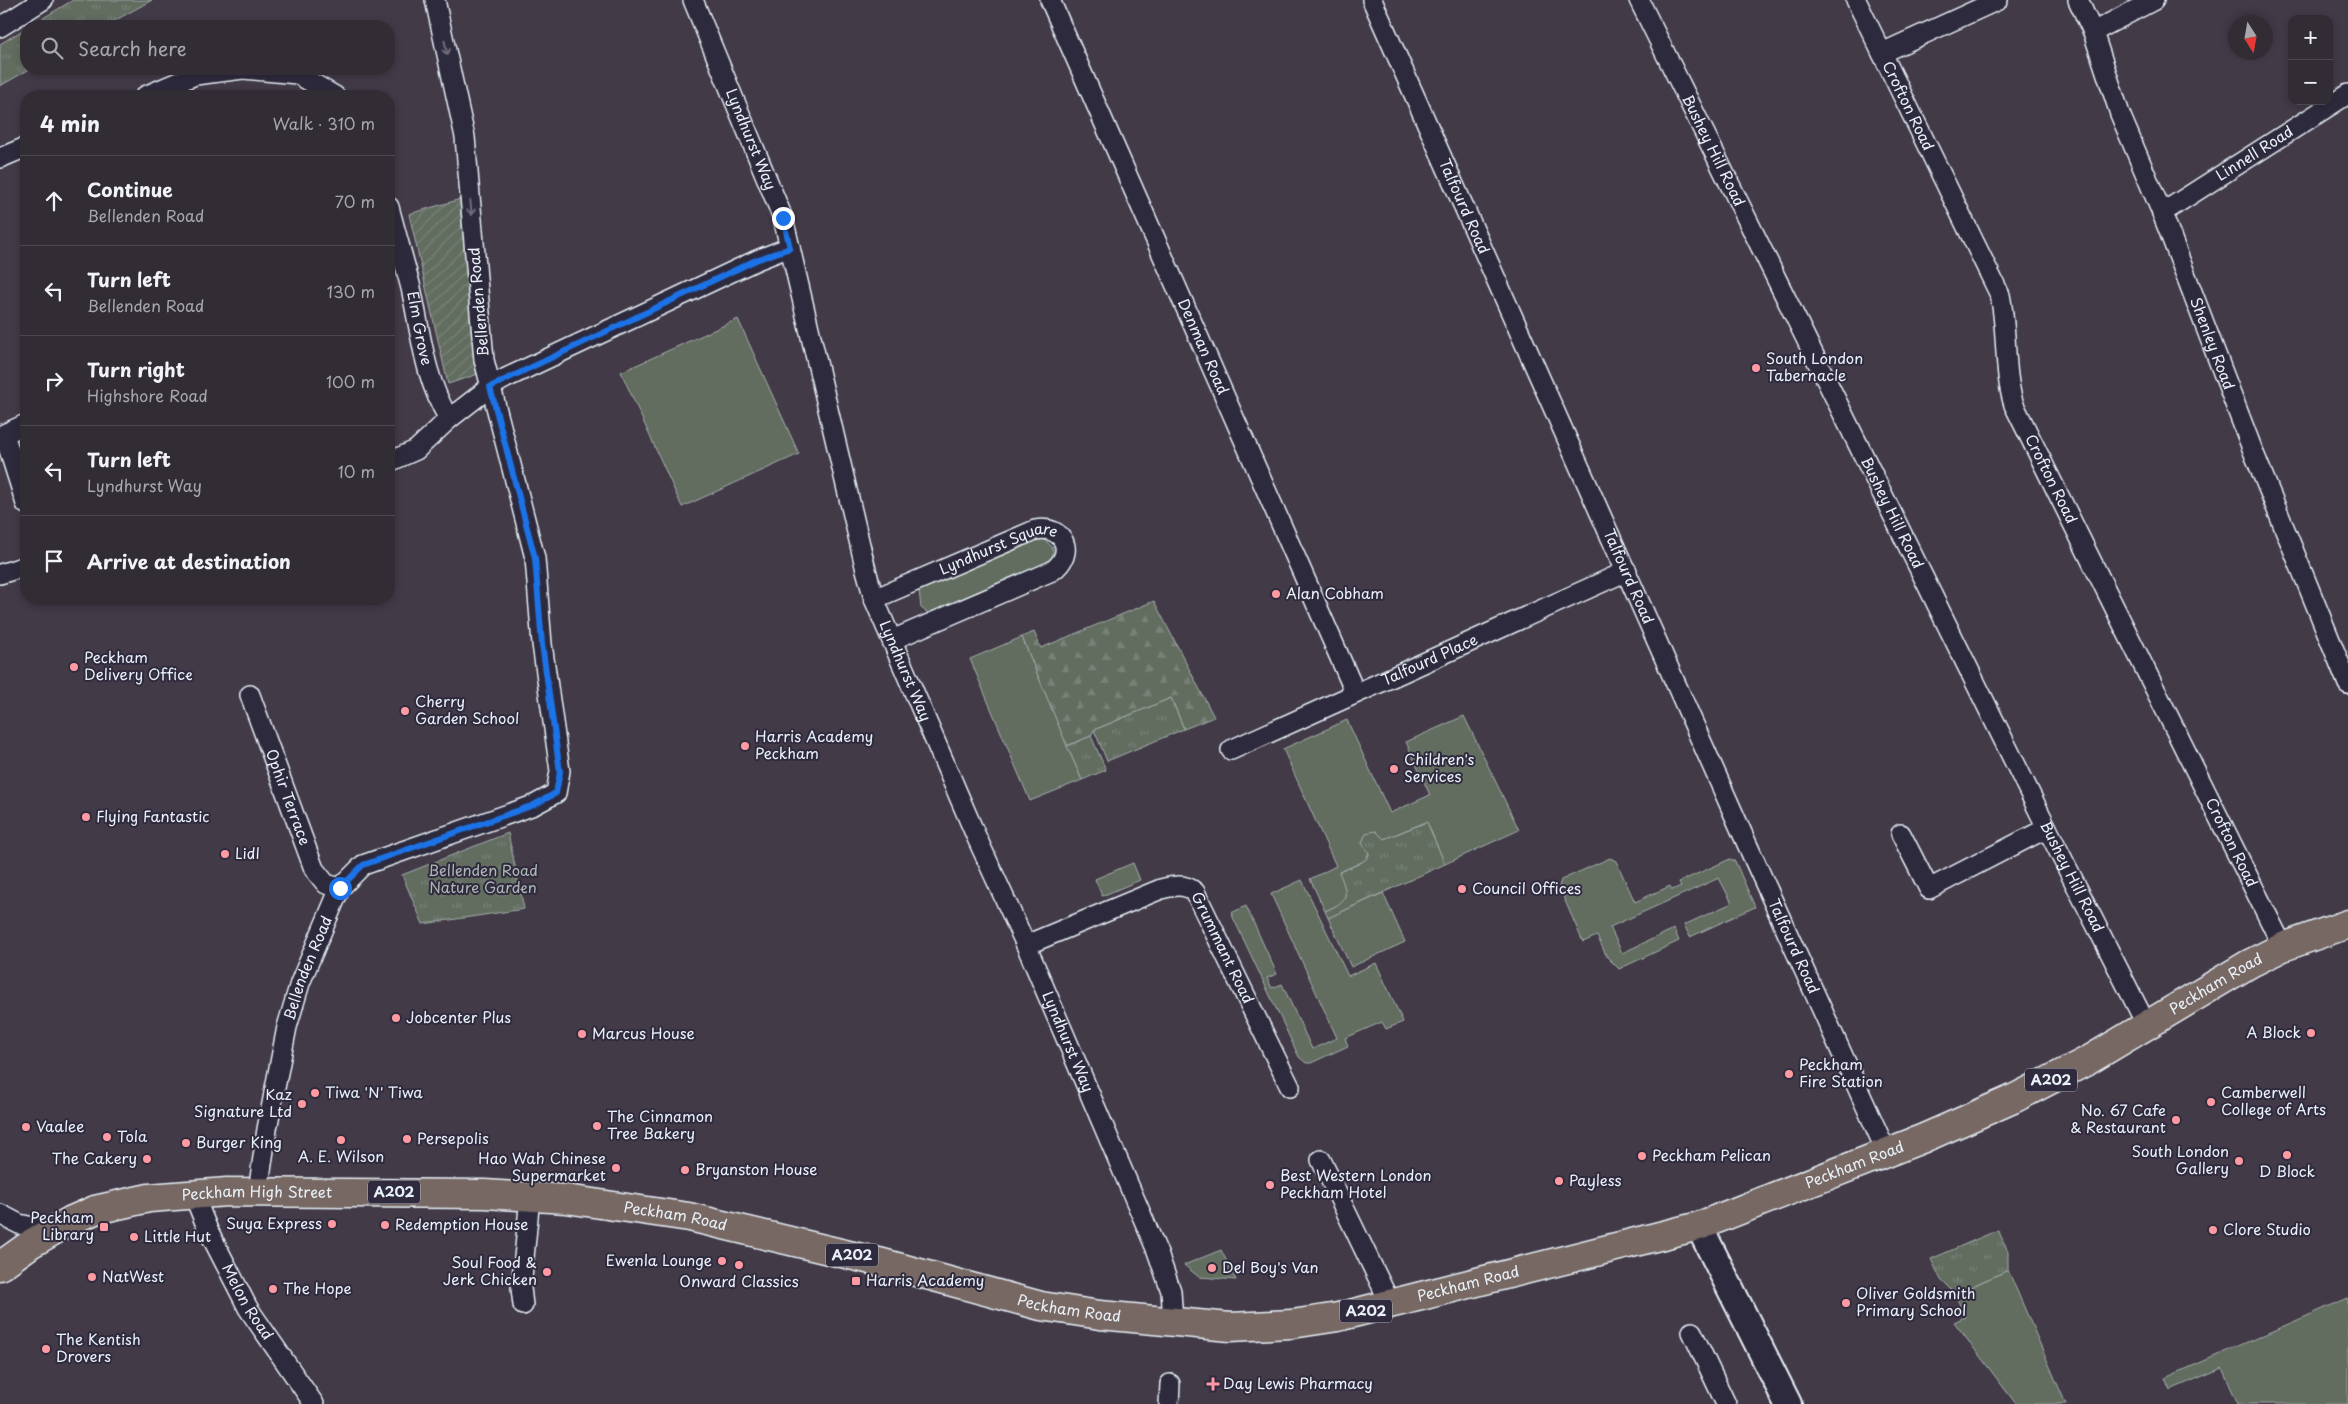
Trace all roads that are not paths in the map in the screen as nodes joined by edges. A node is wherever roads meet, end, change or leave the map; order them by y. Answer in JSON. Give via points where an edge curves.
{"nodes":[{"id":1,"x":43,"y":0,"type":"edge"},
{"id":2,"x":436,"y":0,"type":"edge"},
{"id":3,"x":693,"y":0,"type":"edge"},
{"id":4,"x":1050,"y":0,"type":"edge"},
{"id":5,"x":1372,"y":0,"type":"edge"},
{"id":6,"x":1639,"y":0,"type":"edge"},
{"id":7,"x":1856,"y":0,"type":"edge"},
{"id":8,"x":1998,"y":0,"type":"edge"},
{"id":9,"x":2078,"y":0,"type":"edge"},
{"id":10,"x":2154,"y":0,"type":"edge"},
{"id":11,"x":0,"y":27,"type":"edge"},
{"id":12,"x":2093,"y":32,"type":"junction"},
{"id":13,"x":1882,"y":53,"type":"junction"},
{"id":14,"x":195,"y":75,"type":"edge"},
{"id":15,"x":299,"y":75,"type":"edge"},
{"id":16,"x":159,"y":90,"type":"edge"},
{"id":17,"x":325,"y":90,"type":"edge"},
{"id":18,"x":2348,"y":94,"type":"edge"},
{"id":19,"x":20,"y":150,"type":"edge"},
{"id":20,"x":0,"y":158,"type":"edge"},
{"id":21,"x":2162,"y":213,"type":"junction"},
{"id":22,"x":395,"y":229,"type":"edge"},
{"id":23,"x":790,"y":248,"type":"junction"},
{"id":24,"x":490,"y":387,"type":"junction"},
{"id":25,"x":449,"y":419,"type":"junction"},
{"id":26,"x":20,"y":427,"type":"edge"},
{"id":27,"x":395,"y":459,"type":"edge"},
{"id":28,"x":20,"y":485,"type":"edge"},
{"id":29,"x":20,"y":568,"type":"edge"},
{"id":30,"x":1627,"y":571,"type":"junction"},
{"id":31,"x":0,"y":574,"type":"edge"},
{"id":32,"x":874,"y":598,"type":"junction"},
{"id":33,"x":892,"y":640,"type":"junction"},
{"id":34,"x":2348,"y":684,"type":"edge"},
{"id":35,"x":1356,"y":692,"type":"junction"},
{"id":36,"x":250,"y":695,"type":"dead end"},
{"id":37,"x":1231,"y":750,"type":"dead end"},
{"id":38,"x":2047,"y":828,"type":"junction"},
{"id":39,"x":1901,"y":834,"type":"dead end"},
{"id":40,"x":340,"y":888,"type":"junction"},
{"id":41,"x":2348,"y":924,"type":"edge"},
{"id":42,"x":1026,"y":945,"type":"junction"},
{"id":43,"x":2282,"y":947,"type":"junction"},
{"id":44,"x":2147,"y":1026,"type":"junction"},
{"id":45,"x":1290,"y":1087,"type":"dead end"},
{"id":46,"x":1887,"y":1153,"type":"junction"},
{"id":47,"x":1320,"y":1160,"type":"dead end"},
{"id":48,"x":258,"y":1192,"type":"junction"},
{"id":49,"x":193,"y":1193,"type":"junction"},
{"id":50,"x":530,"y":1197,"type":"junction"},
{"id":51,"x":0,"y":1214,"type":"edge"},
{"id":52,"x":1699,"y":1226,"type":"junction"},
{"id":53,"x":51,"y":1230,"type":"junction"},
{"id":54,"x":0,"y":1266,"type":"edge"},
{"id":55,"x":523,"y":1305,"type":"dead end"},
{"id":56,"x":1391,"y":1306,"type":"junction"},
{"id":57,"x":1173,"y":1322,"type":"junction"},
{"id":58,"x":1692,"y":1332,"type":"dead end"},
{"id":59,"x":1170,"y":1384,"type":"dead end"},
{"id":60,"x":314,"y":1404,"type":"edge"},
{"id":61,"x":1169,"y":1404,"type":"edge"},
{"id":62,"x":1726,"y":1404,"type":"edge"},
{"id":63,"x":1788,"y":1404,"type":"edge"}],
"edges":[{"from":1,"to":11,"type":"street"},
{"from":2,"to":24,"type":"street","name":"Bellenden Road","one_way":true,"via":[[465,137],[484,360]]},
{"from":3,"to":23,"type":"street","name":"Lyndhurst Way","via":[[783,218]]},
{"from":4,"to":35,"type":"street","name":"Denman Road"},
{"from":5,"to":30,"type":"street","name":"Talfourd Road"},
{"from":6,"to":38,"type":"street","name":"Bushey Hill Road"},
{"from":7,"to":13,"type":"street","name":"Crofton Road"},
{"from":8,"to":13,"type":"street"},
{"from":9,"to":12,"type":"street","name":"Shenley Road"},
{"from":10,"to":12,"type":"street"},
{"from":12,"to":21,"type":"street","name":"Shenley Road","via":[[2120,114]]},
{"from":13,"to":43,"type":"street","name":"Crofton Road","via":[[2000,295],[2007,335],[2009,389],[2014,405]]},
{"from":14,"to":16,"type":"street"},
{"from":15,"to":17,"type":"street"},
{"from":18,"to":21,"type":"street","name":"Linnell Road"},
{"from":19,"to":20,"type":"street"},
{"from":21,"to":34,"type":"street","name":"Shenley Road","via":[[2253,451]]},
{"from":22,"to":25,"type":"street","name":"Elm Grove","via":[[426,365],[440,405]]},
{"from":23,"to":24,"type":"street","via":[[756,260]]},
{"from":23,"to":32,"type":"street","name":"Lyndhurst Way"},
{"from":24,"to":25,"type":"street"},
{"from":24,"to":40,"type":"street","name":"Bellenden Road","via":[[535,558],[542,644],[560,772],[556,793],[534,805],[363,865]]},
{"from":25,"to":27,"type":"street","via":[[416,450]]},
{"from":26,"to":28,"type":"street","via":[[4,434]]},
{"from":29,"to":31,"type":"street"},
{"from":30,"to":35,"type":"street","name":"Talfourd Place"},
{"from":30,"to":46,"type":"street","name":"Talfourd Road"},
{"from":32,"to":33,"type":"street","name":"Lyndhurst Way"},
{"from":32,"to":33,"type":"street","name":"Lyndhurst Square","via":[[1035,530],[1052,530],[1064,542],[1064,559],[1052,571]]},
{"from":33,"to":42,"type":"street","name":"Lyndhurst Way"},
{"from":35,"to":37,"type":"street","name":"Talfourd Place"},
{"from":36,"to":40,"type":"street","name":"Ophir Terrace","via":[[314,869],[326,884]]},
{"from":38,"to":39,"type":"street","via":[[1929,889]]},
{"from":38,"to":44,"type":"street","name":"Bushey Hill Road"},
{"from":40,"to":48,"type":"street","name":"Bellenden Road","via":[[300,983],[287,1027]]},
{"from":41,"to":43,"type":"highway","name":"Peckham Road","number":"A202"},
{"from":42,"to":45,"type":"street","name":"Grummant Road","via":[[1161,889],[1175,886],[1191,888]]},
{"from":42,"to":57,"type":"street","name":"Lyndhurst Way","via":[[1161,1261],[1171,1291]]},
{"from":43,"to":44,"type":"highway","name":"Peckham Road","number":"A202"},
{"from":44,"to":46,"type":"highway","name":"Peckham Road","number":"A202","via":[[2014,1099]]},
{"from":46,"to":52,"type":"highway","name":"Peckham Road","number":"A202"},
{"from":47,"to":56,"type":"street"},
{"from":48,"to":49,"type":"highway","name":"Peckham High Street","number":"A202"},
{"from":48,"to":50,"type":"highway","name":"Peckham High Street","number":"A202","via":[[427,1192]]},
{"from":49,"to":53,"type":"highway","name":"Peckham High Street","number":"A202","via":[[104,1208]]},
{"from":49,"to":60,"type":"street","name":"Melon Road","via":[[248,1308]]},
{"from":50,"to":55,"type":"street","via":[[521,1288]]},
{"from":50,"to":57,"type":"highway","name":"Peckham Road","number":"A202","via":[[690,1217],[879,1262],[1041,1306]]},
{"from":51,"to":53,"type":"street","via":[[19,1224]]},
{"from":52,"to":56,"type":"highway","name":"Peckham Road","number":"A202"},
{"from":52,"to":63,"type":"main road"},
{"from":53,"to":54,"type":"highway","name":"Peckham High Street","number":"A202"},
{"from":56,"to":57,"type":"highway","name":"Peckham Road","number":"A202","via":[[1292,1324],[1230,1327]]},
{"from":58,"to":62,"type":"street"},
{"from":59,"to":61,"type":"street"}]}
